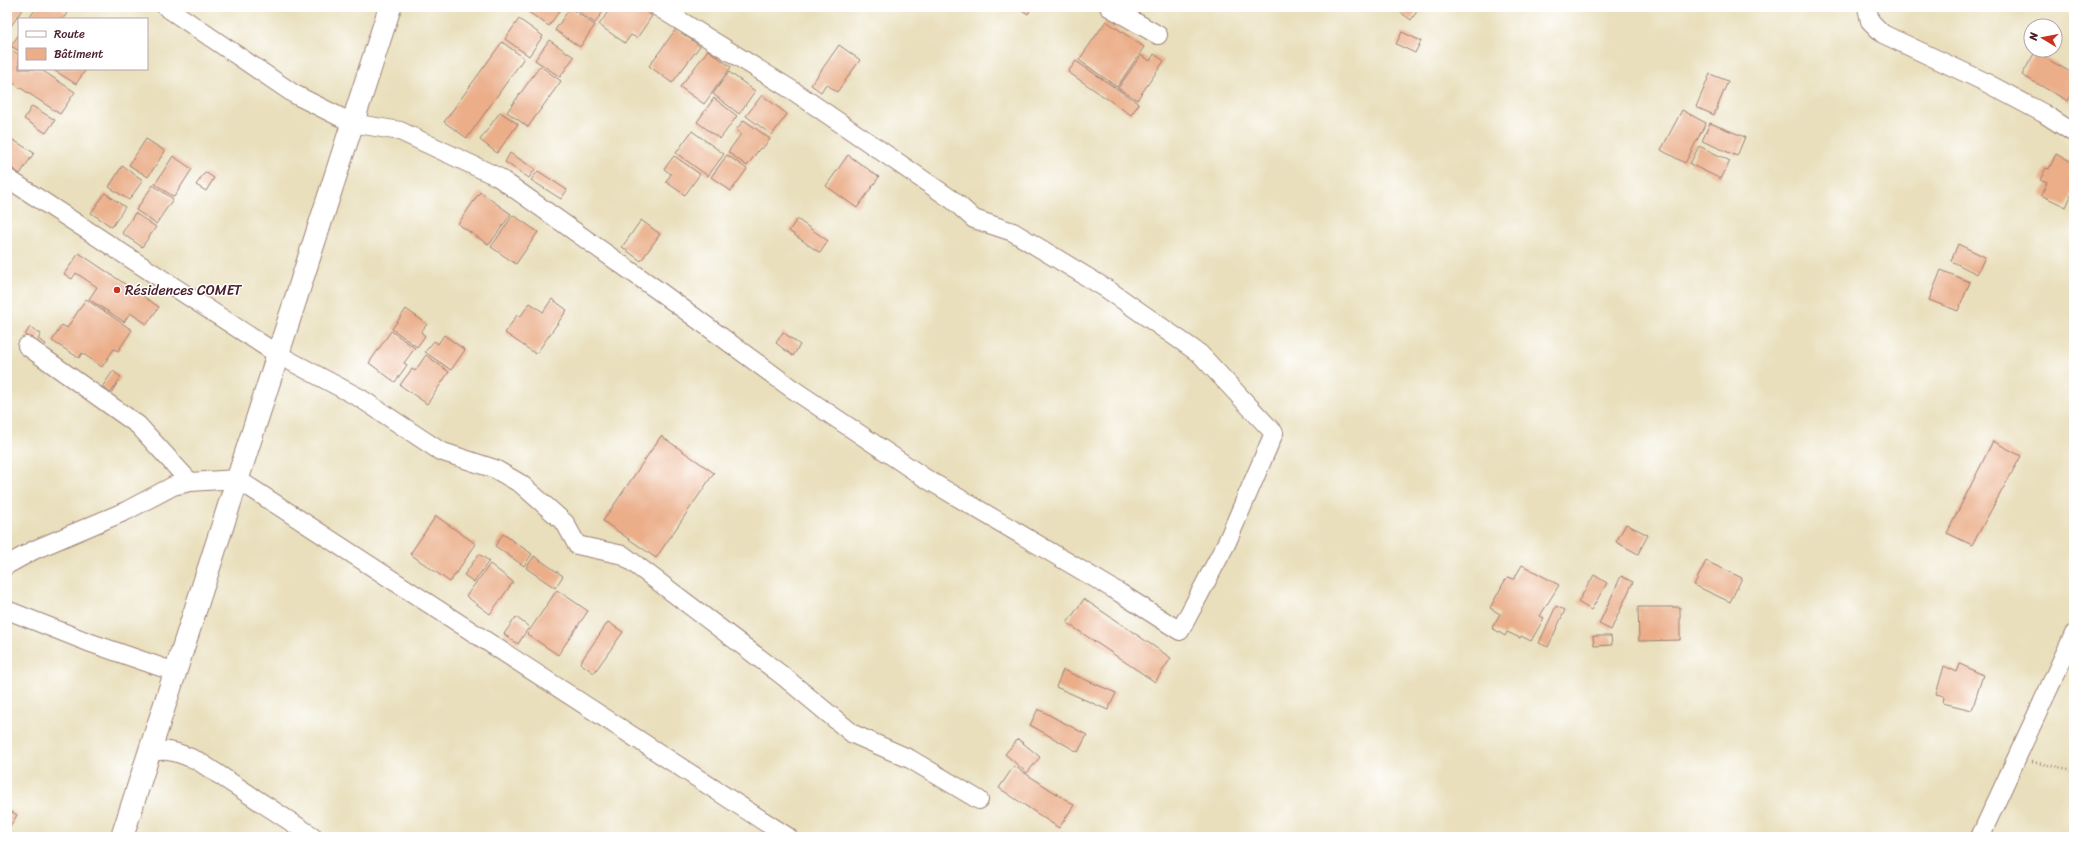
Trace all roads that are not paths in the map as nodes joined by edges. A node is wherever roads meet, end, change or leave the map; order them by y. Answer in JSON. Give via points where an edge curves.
{"nodes":[{"id":1,"x":166,"y":7,"type":"edge"},
{"id":2,"x":390,"y":7,"type":"edge"},
{"id":3,"x":658,"y":7,"type":"edge"},
{"id":4,"x":1109,"y":7,"type":"edge"},
{"id":5,"x":1867,"y":7,"type":"edge"},
{"id":6,"x":1158,"y":35,"type":"dead end"},
{"id":7,"x":352,"y":123,"type":"junction"},
{"id":8,"x":2074,"y":133,"type":"edge"},
{"id":9,"x":7,"y":178,"type":"edge"},
{"id":10,"x":27,"y":346,"type":"dead end"},
{"id":11,"x":278,"y":354,"type":"junction"},
{"id":12,"x":237,"y":479,"type":"junction"},
{"id":13,"x":190,"y":482,"type":"junction"},
{"id":14,"x":7,"y":565,"type":"edge"},
{"id":15,"x":7,"y":610,"type":"edge"},
{"id":16,"x":2074,"y":634,"type":"edge"},
{"id":17,"x":175,"y":672,"type":"junction"},
{"id":18,"x":149,"y":753,"type":"junction"},
{"id":19,"x":979,"y":800,"type":"dead end"},
{"id":20,"x":122,"y":837,"type":"edge"},
{"id":21,"x":314,"y":837,"type":"edge"},
{"id":22,"x":788,"y":837,"type":"edge"},
{"id":23,"x":1980,"y":837,"type":"edge"}],
"edges":[{"from":1,"to":7,"type":"street","via":[[294,94]]},
{"from":2,"to":7,"type":"street"},
{"from":3,"to":7,"type":"street","via":[[795,92],[954,201],[974,219],[1013,232],[1113,293],[1200,354],[1274,433],[1226,542],[1180,631],[925,478],[791,388],[498,177],[400,131]]},
{"from":4,"to":6,"type":"street"},
{"from":5,"to":8,"type":"street","via":[[1870,21],[1883,34],[1983,81]]},
{"from":7,"to":11,"type":"street"},
{"from":9,"to":11,"type":"street"},
{"from":10,"to":13,"type":"street","via":[[138,425]]},
{"from":11,"to":12,"type":"street"},
{"from":11,"to":19,"type":"street","via":[[360,398],[440,451],[495,469],[521,484],[565,523],[577,545],[624,555],[853,734],[910,759]]},
{"from":12,"to":13,"type":"street"},
{"from":12,"to":17,"type":"street"},
{"from":12,"to":22,"type":"street"},
{"from":13,"to":14,"type":"street","via":[[173,486],[126,511],[34,550]]},
{"from":15,"to":17,"type":"street"},
{"from":16,"to":23,"type":"street"},
{"from":17,"to":18,"type":"street"},
{"from":18,"to":20,"type":"street"},
{"from":18,"to":21,"type":"street","via":[[159,749],[177,752],[198,761]]}]}
